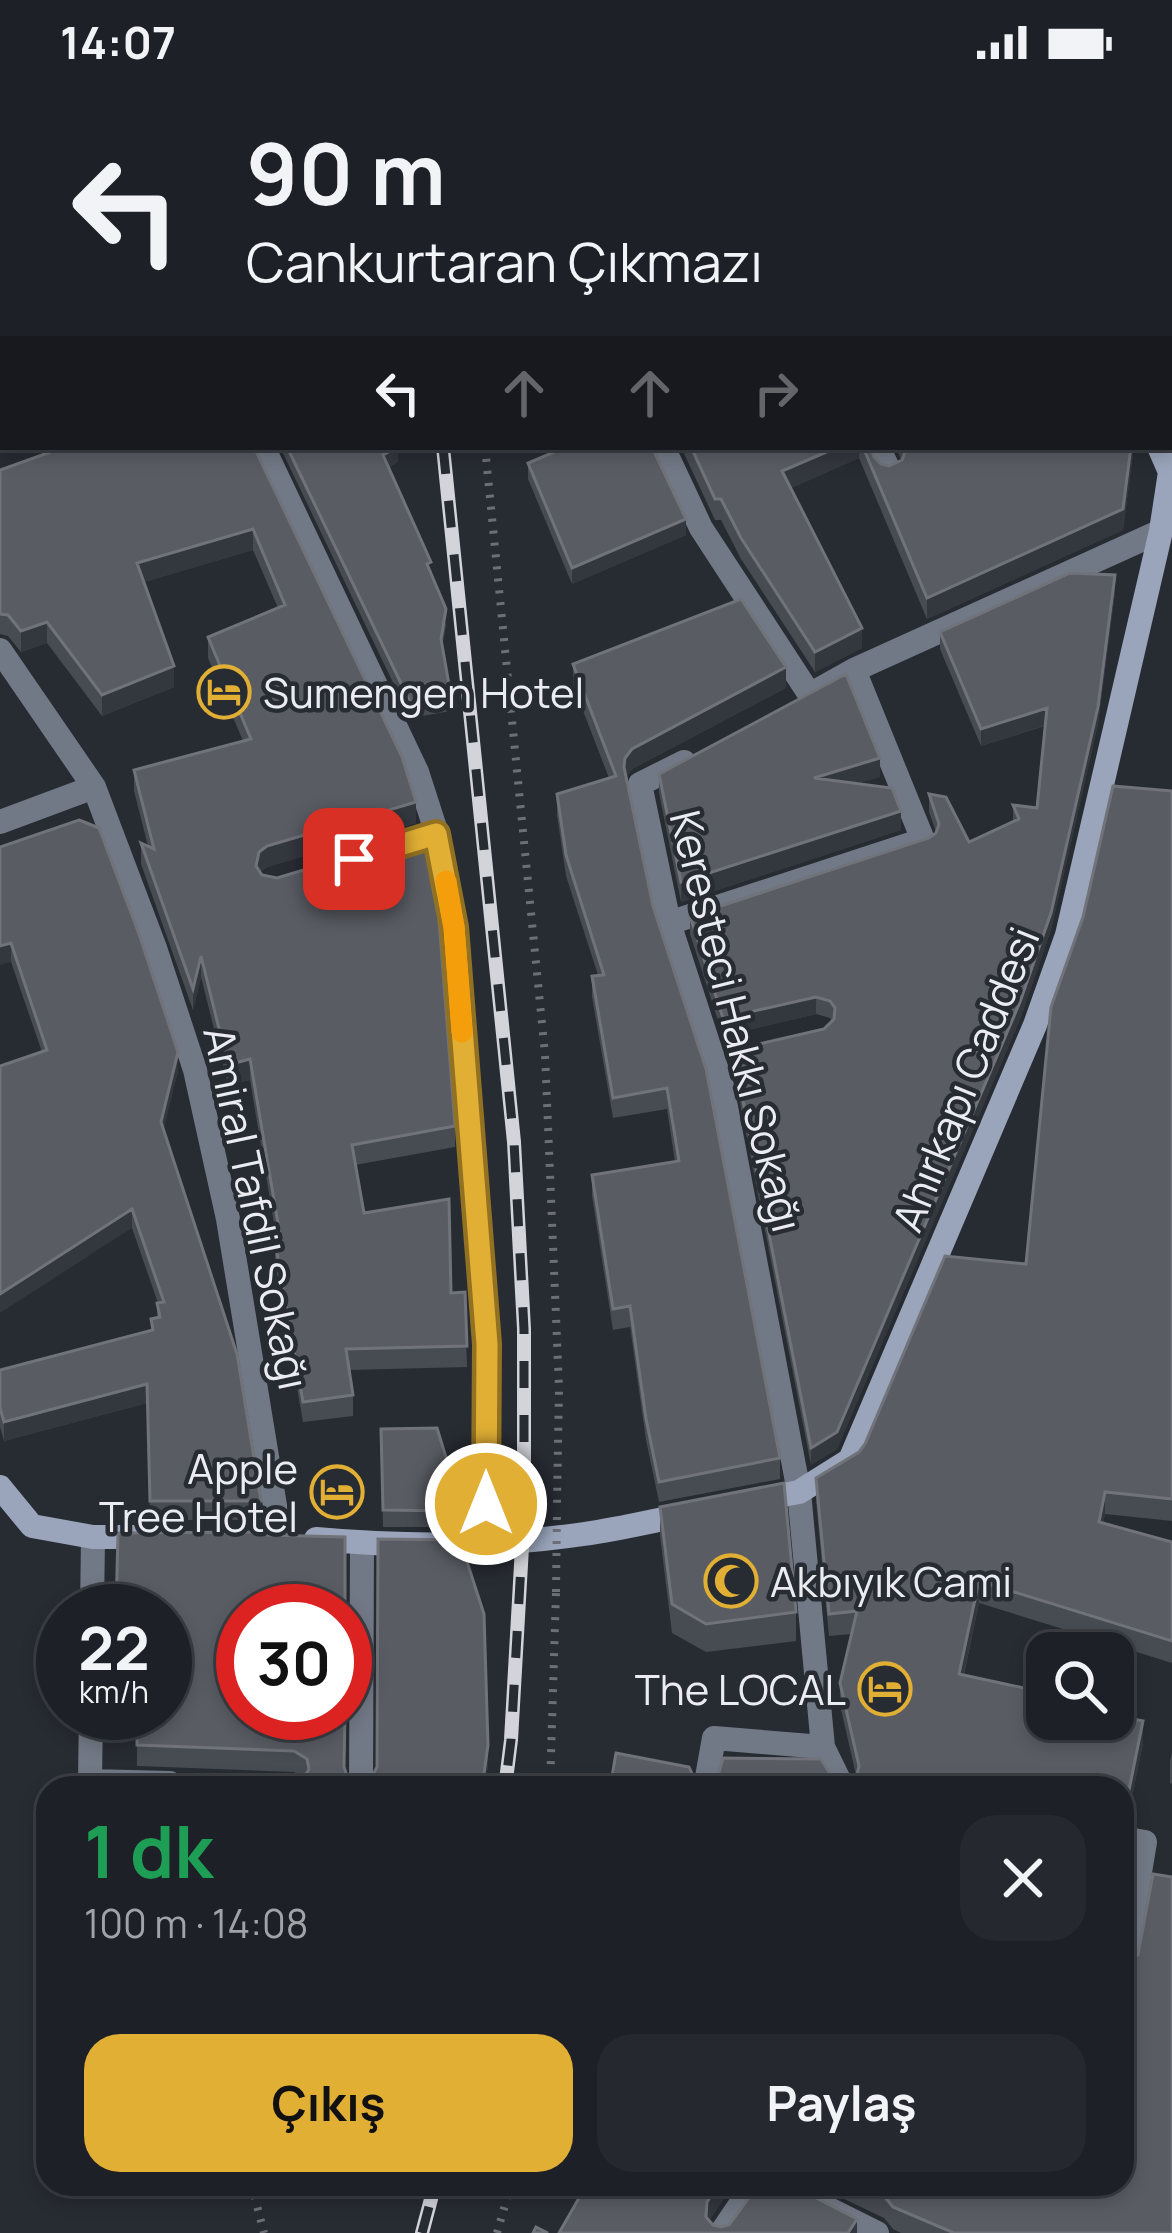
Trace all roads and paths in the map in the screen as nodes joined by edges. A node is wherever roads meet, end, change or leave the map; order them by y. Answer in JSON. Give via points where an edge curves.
{"nodes":[{"id":1,"x":264,"y":450,"type":"edge"},
{"id":2,"x":485,"y":450,"type":"edge"},
{"id":3,"x":664,"y":450,"type":"edge"},
{"id":4,"x":1161,"y":450,"type":"edge"},
{"id":5,"x":1161,"y":531,"type":"junction"},
{"id":6,"x":0,"y":650,"type":"edge"},
{"id":7,"x":854,"y":670,"type":"junction"},
{"id":8,"x":704,"y":751,"type":"edge"},
{"id":9,"x":94,"y":787,"type":"junction"},
{"id":10,"x":0,"y":823,"type":"edge"},
{"id":11,"x":669,"y":923,"type":"junction"},
{"id":12,"x":0,"y":1487,"type":"edge"},
{"id":13,"x":799,"y":1492,"type":"junction"},
{"id":14,"x":163,"y":1537,"type":"edge"},
{"id":15,"x":93,"y":1538,"type":"junction"},
{"id":16,"x":362,"y":1543,"type":"junction"},
{"id":17,"x":485,"y":1544,"type":"junction"},
{"id":18,"x":92,"y":1584,"type":"edge"},
{"id":19,"x":91,"y":1740,"type":"edge"},
{"id":20,"x":823,"y":1747,"type":"junction"},
{"id":21,"x":91,"y":1776,"type":"edge"},
{"id":22,"x":361,"y":1776,"type":"edge"},
{"id":23,"x":550,"y":1776,"type":"edge"},
{"id":24,"x":707,"y":1776,"type":"edge"},
{"id":25,"x":837,"y":1776,"type":"edge"},
{"id":26,"x":255,"y":2196,"type":"edge"},
{"id":27,"x":508,"y":2196,"type":"edge"},
{"id":28,"x":746,"y":2196,"type":"edge"},
{"id":29,"x":803,"y":2196,"type":"edge"},
{"id":30,"x":264,"y":2233,"type":"edge"},
{"id":31,"x":497,"y":2233,"type":"edge"},
{"id":32,"x":722,"y":2233,"type":"edge"},
{"id":33,"x":877,"y":2233,"type":"edge"}],
"edges":[{"from":1,"to":17,"type":"street","via":[[417,772],[426,837],[454,927],[487,1344]]},
{"from":2,"to":23,"type":"path","bridge":true,"via":[[544,1054],[559,1388]]},
{"from":3,"to":7,"type":"street","via":[[799,701]]},
{"from":4,"to":5,"type":"street","name":"Ahırkapı Caddesi","via":[[1170,472]]},
{"from":5,"to":7,"type":"street"},
{"from":5,"to":13,"type":"street","name":"Ahırkapı Caddesi","via":[[1066,935],[1035,1025],[850,1460]]},
{"from":6,"to":9,"type":"street","name":"Amiral Tafdil Sokağı"},
{"from":7,"to":11,"type":"street","via":[[922,840]]},
{"from":8,"to":11,"type":"street","name":"Keresteci Hakkı Sokağı","via":[[640,784]]},
{"from":9,"to":10,"type":"street"},
{"from":9,"to":16,"type":"street","name":"Amiral Tafdil Sokağı","via":[[195,1070],[228,1219],[268,1536]]},
{"from":11,"to":13,"type":"street","name":"Keresteci Hakkı Sokağı","via":[[723,1053],[722,1086]]},
{"from":12,"to":15,"type":"street","via":[[32,1526]]},
{"from":13,"to":17,"type":"street","via":[[583,1534]]},
{"from":13,"to":20,"type":"street","name":"Keresteci Hakkı Sokağı"},
{"from":14,"to":15,"type":"street"},
{"from":15,"to":18,"type":"street"},
{"from":16,"to":17,"type":"street"},
{"from":16,"to":22,"type":"street"},
{"from":19,"to":21,"type":"street"},
{"from":20,"to":24,"type":"street","via":[[714,1738]]},
{"from":20,"to":25,"type":"street"},
{"from":26,"to":30,"type":"path"},
{"from":27,"to":31,"type":"path"},
{"from":28,"to":32,"type":"street"},
{"from":29,"to":33,"type":"street"}]}
